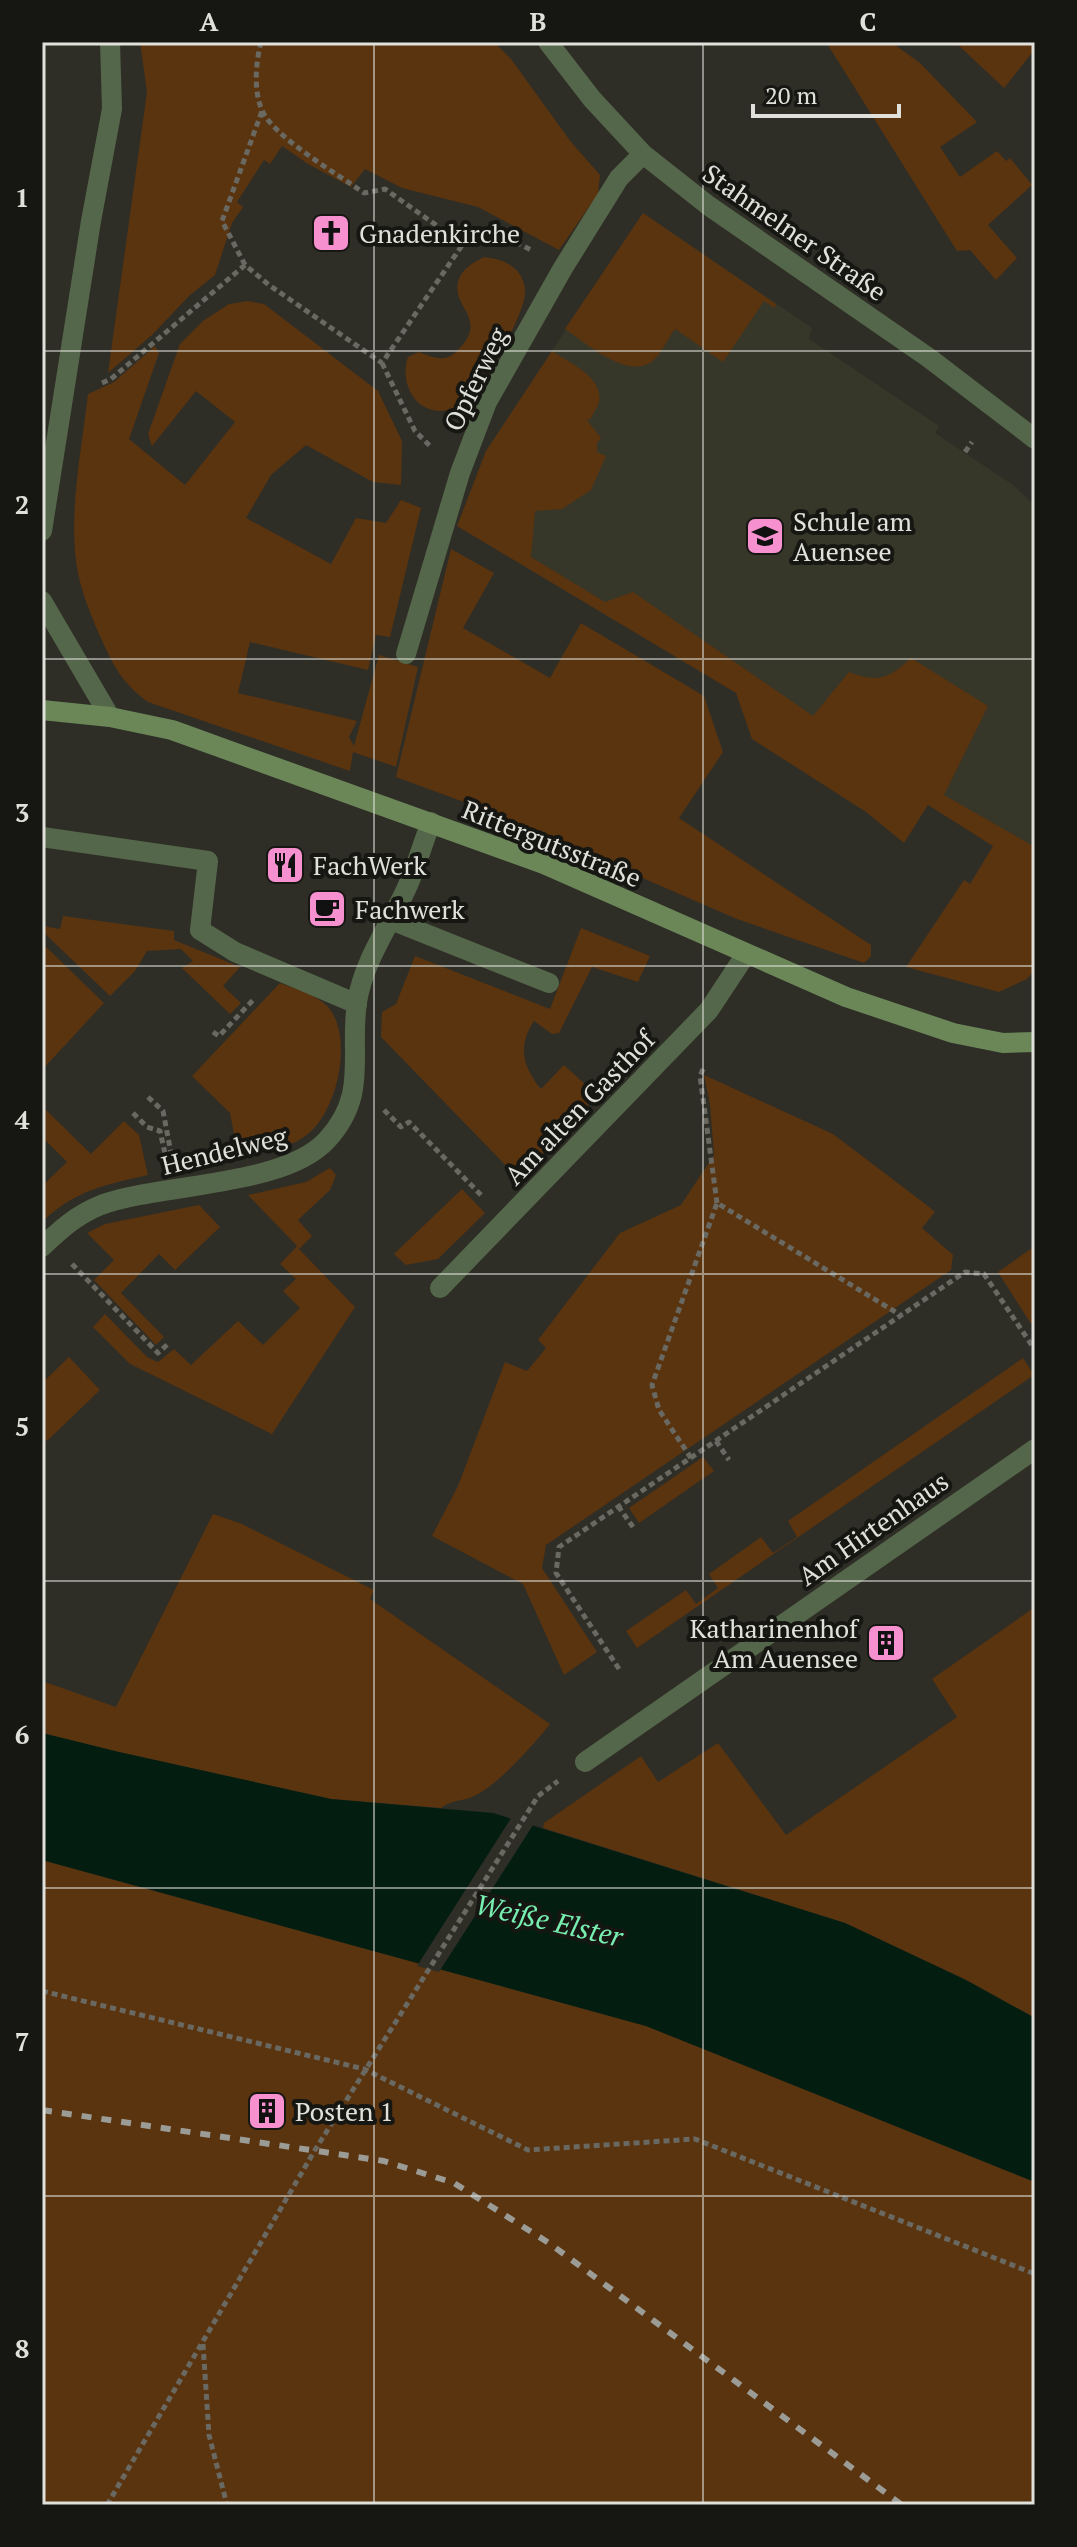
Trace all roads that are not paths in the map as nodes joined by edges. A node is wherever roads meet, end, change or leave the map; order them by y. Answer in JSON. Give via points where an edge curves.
{"nodes":[{"id":1,"x":110,"y":42,"type":"edge"},
{"id":2,"x":548,"y":42,"type":"edge"},
{"id":3,"x":643,"y":154,"type":"junction"},
{"id":4,"x":1035,"y":439,"type":"edge"},
{"id":5,"x":42,"y":531,"type":"edge"},
{"id":6,"x":42,"y":601,"type":"edge"},
{"id":7,"x":406,"y":654,"type":"dead end"},
{"id":8,"x":42,"y":710,"type":"edge"},
{"id":9,"x":110,"y":717,"type":"junction"},
{"id":10,"x":431,"y":822,"type":"junction"},
{"id":11,"x":42,"y":837,"type":"edge"},
{"id":12,"x":391,"y":920,"type":"junction"},
{"id":13,"x":746,"y":954,"type":"junction"},
{"id":14,"x":549,"y":983,"type":"dead end"},
{"id":15,"x":357,"y":1004,"type":"junction"},
{"id":16,"x":1035,"y":1042,"type":"edge"},
{"id":17,"x":46,"y":1244,"type":"edge"},
{"id":18,"x":440,"y":1288,"type":"dead end"},
{"id":19,"x":1035,"y":1449,"type":"edge"},
{"id":20,"x":585,"y":1762,"type":"dead end"}],
"edges":[{"from":1,"to":5,"type":"street","via":[[112,109]]},
{"from":2,"to":3,"type":"street","name":"Stahmelner Straße"},
{"from":3,"to":4,"type":"street","name":"Stahmelner Straße"},
{"from":3,"to":7,"type":"street","name":"Opferweg","via":[[619,178],[487,402]]},
{"from":6,"to":9,"type":"street"},
{"from":8,"to":9,"type":"main road","name":"Rittergutsstraße"},
{"from":9,"to":10,"type":"main road","name":"Rittergutsstraße","via":[[172,730]]},
{"from":10,"to":12,"type":"street","name":"Hendelweg"},
{"from":10,"to":13,"type":"main road","name":"Rittergutsstraße","via":[[544,864]]},
{"from":11,"to":15,"type":"street","via":[[208,861],[200,930],[235,952]]},
{"from":12,"to":14,"type":"street"},
{"from":12,"to":15,"type":"street","name":"Hendelweg","via":[[365,972]]},
{"from":13,"to":16,"type":"main road","name":"Rittergutsstraße","via":[[846,997],[953,1033],[1003,1043]]},
{"from":13,"to":18,"type":"street","name":"Am alten Gasthof","via":[[709,1010]]},
{"from":15,"to":17,"type":"street","name":"Hendelweg","via":[[355,1081],[348,1108],[326,1141],[301,1161],[102,1205],[68,1222]]},
{"from":19,"to":20,"type":"street","name":"Am Hirtenhaus"}]}
